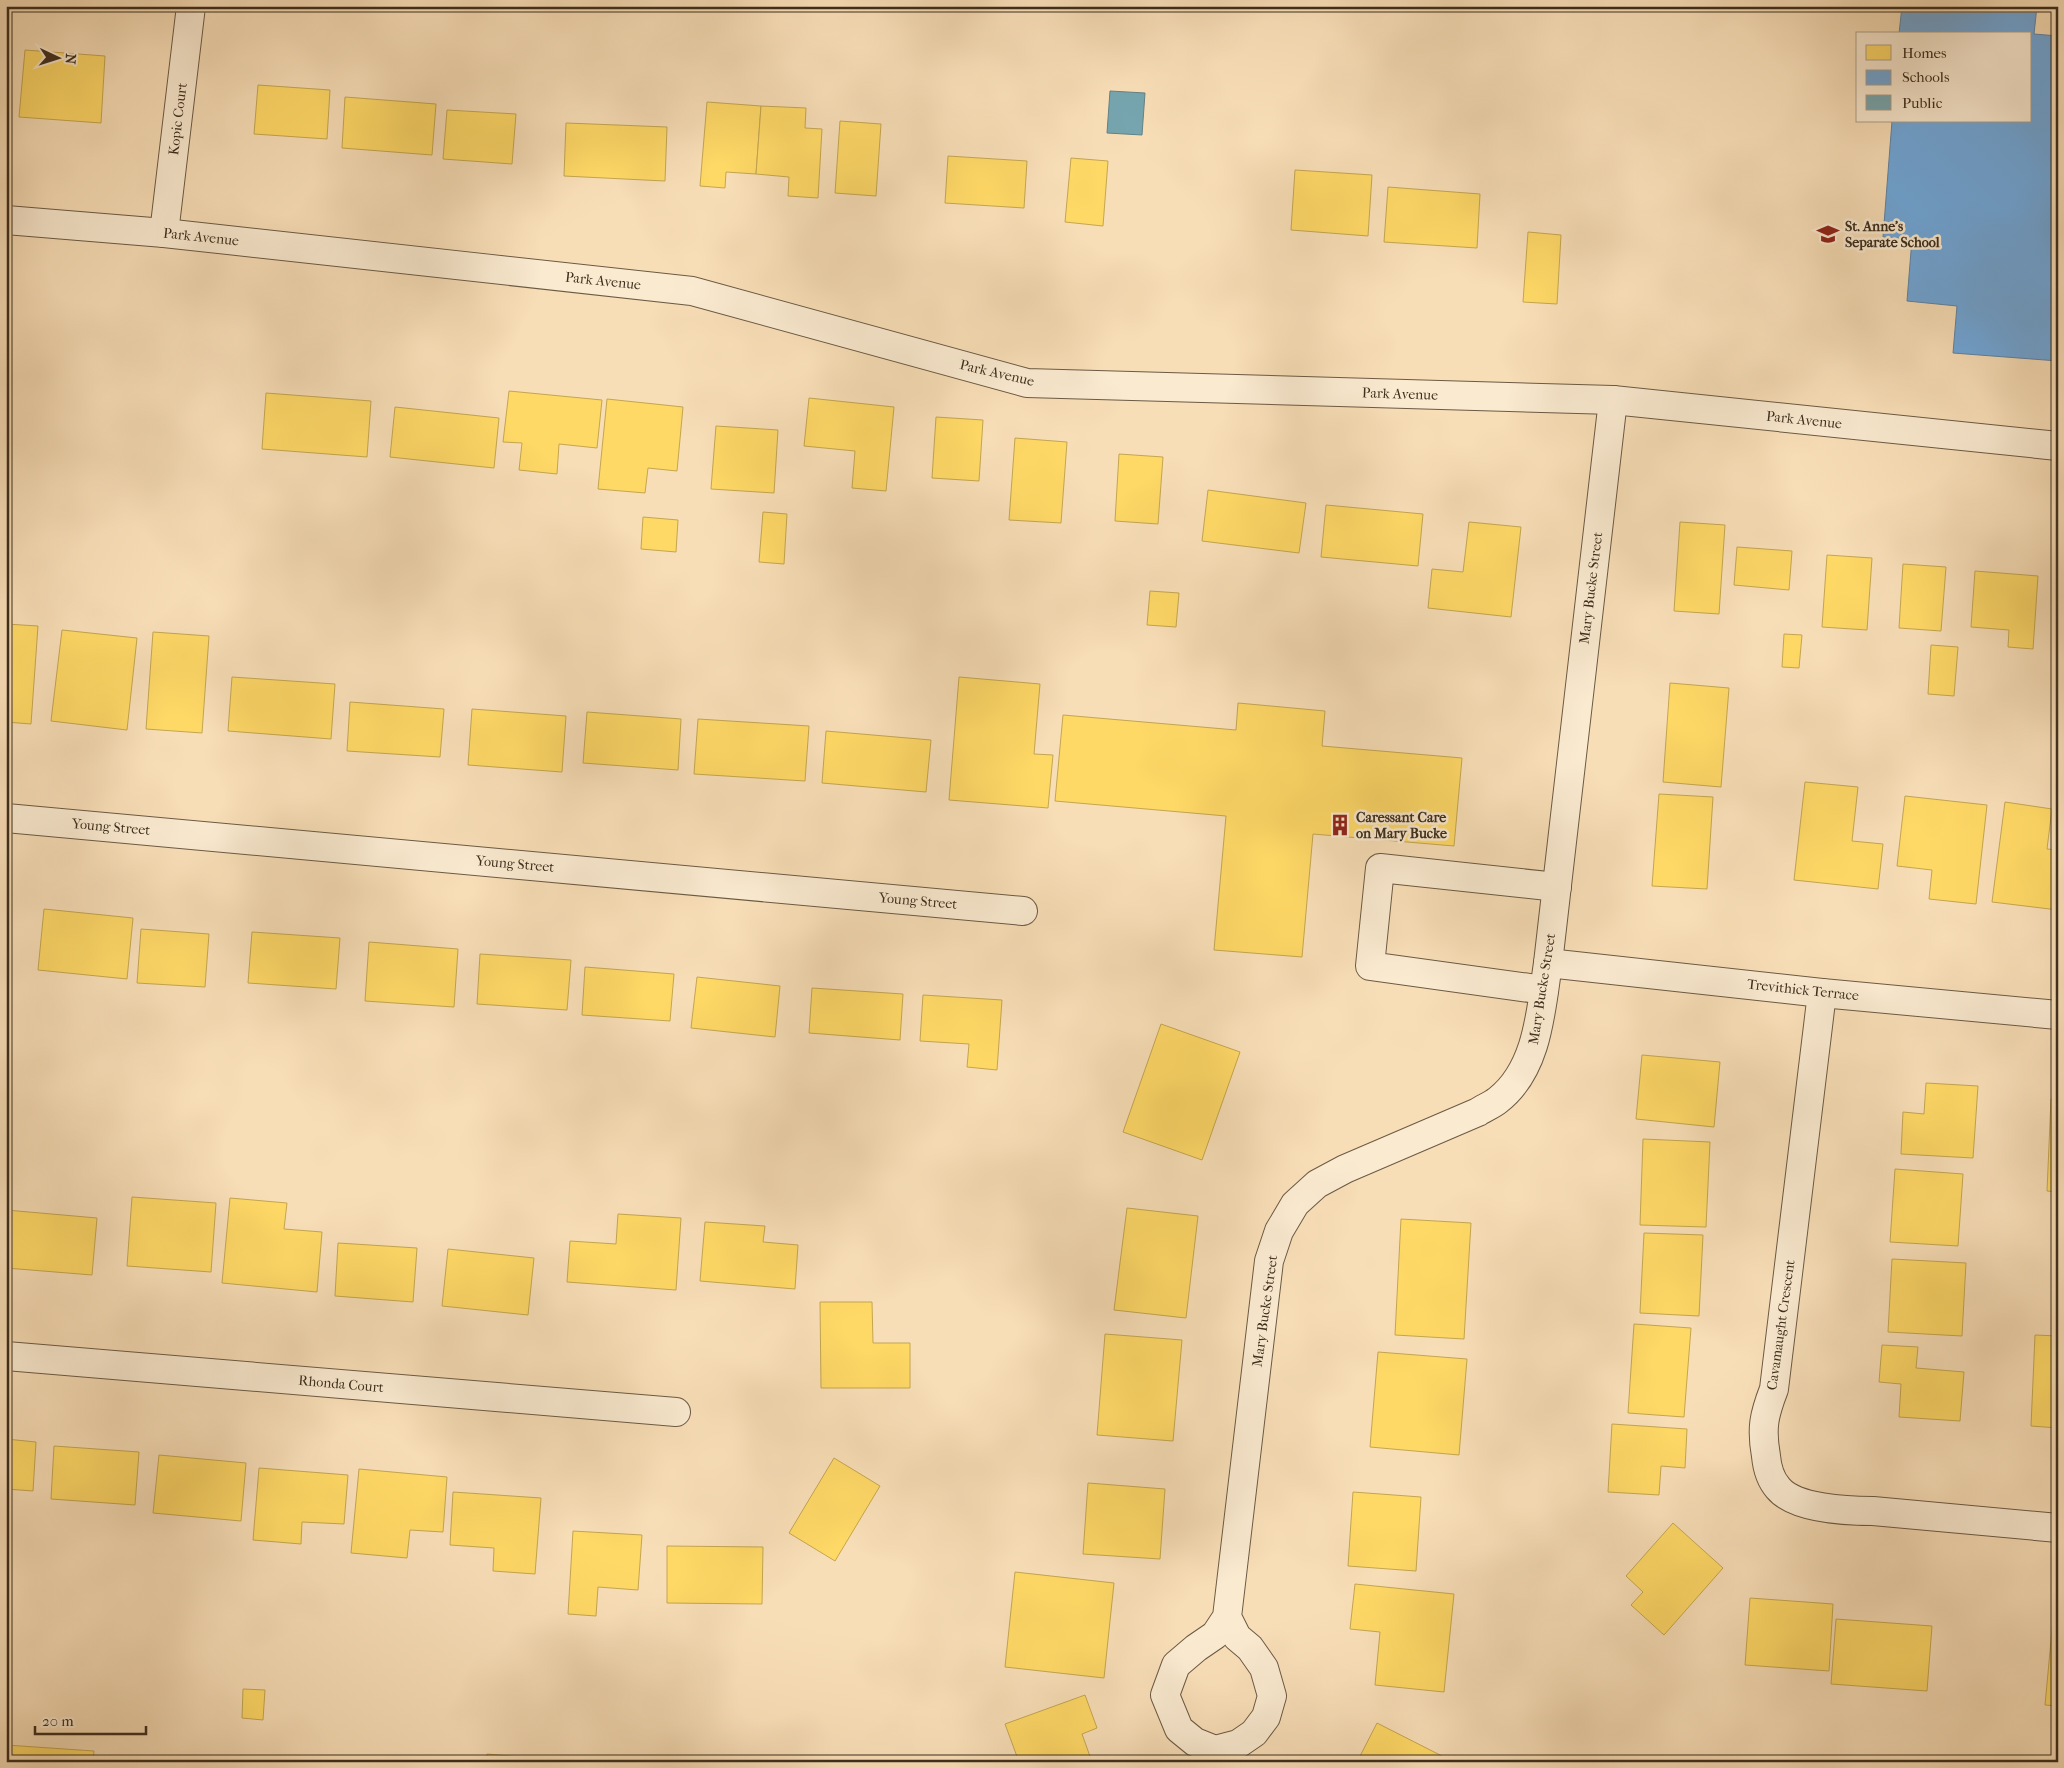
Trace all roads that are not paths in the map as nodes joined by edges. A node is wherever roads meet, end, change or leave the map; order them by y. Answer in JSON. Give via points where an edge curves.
{"nodes":[{"id":1,"x":191,"y":6,"type":"edge"},
{"id":2,"x":6,"y":220,"type":"edge"},
{"id":3,"x":164,"y":233,"type":"junction"},
{"id":4,"x":1613,"y":400,"type":"junction"},
{"id":5,"x":2058,"y":446,"type":"edge"},
{"id":6,"x":6,"y":818,"type":"edge"},
{"id":7,"x":1557,"y":887,"type":"junction"},
{"id":8,"x":1023,"y":911,"type":"dead end"},
{"id":9,"x":1548,"y":963,"type":"junction"},
{"id":10,"x":1544,"y":990,"type":"junction"},
{"id":11,"x":1822,"y":993,"type":"junction"},
{"id":12,"x":2058,"y":1014,"type":"edge"},
{"id":13,"x":6,"y":1356,"type":"edge"},
{"id":14,"x":676,"y":1412,"type":"dead end"},
{"id":15,"x":2058,"y":1528,"type":"edge"},
{"id":16,"x":1227,"y":1617,"type":"junction"}],
"edges":[{"from":1,"to":3,"type":"street","name":"Kopic Court"},
{"from":2,"to":3,"type":"street","name":"Park Avenue"},
{"from":3,"to":4,"type":"street","name":"Park Avenue","via":[[692,291],[1027,383]]},
{"from":4,"to":5,"type":"street","name":"Park Avenue"},
{"from":4,"to":7,"type":"street","name":"Mary Bucke Street"},
{"from":6,"to":8,"type":"street","name":"Young Street"},
{"from":7,"to":9,"type":"street","name":"Mary Bucke Street"},
{"from":7,"to":10,"type":"street","via":[[1380,868],[1370,966]]},
{"from":9,"to":10,"type":"street","name":"Mary Bucke Street"},
{"from":9,"to":11,"type":"street","name":"Trevithick Terrace"},
{"from":10,"to":16,"type":"street","name":"Mary Bucke Street","via":[[1531,1054],[1516,1083],[1498,1100],[1317,1184],[1295,1204],[1279,1231],[1269,1261]]},
{"from":11,"to":12,"type":"street","name":"Trevithick Terrace"},
{"from":11,"to":15,"type":"street","name":"Cavamaught Crescent","via":[[1774,1389],[1764,1414],[1763,1439],[1772,1478],[1779,1490],[1795,1500],[1845,1511]]},
{"from":13,"to":14,"type":"street","name":"Rhonda Court"},
{"from":16,"to":16,"type":"street","name":"Mary Bucke Street","via":[[1237,1636],[1264,1668],[1272,1696],[1266,1717],[1254,1733],[1238,1744],[1215,1750],[1195,1742],[1179,1729],[1165,1695],[1176,1666],[1215,1636]]}]}
